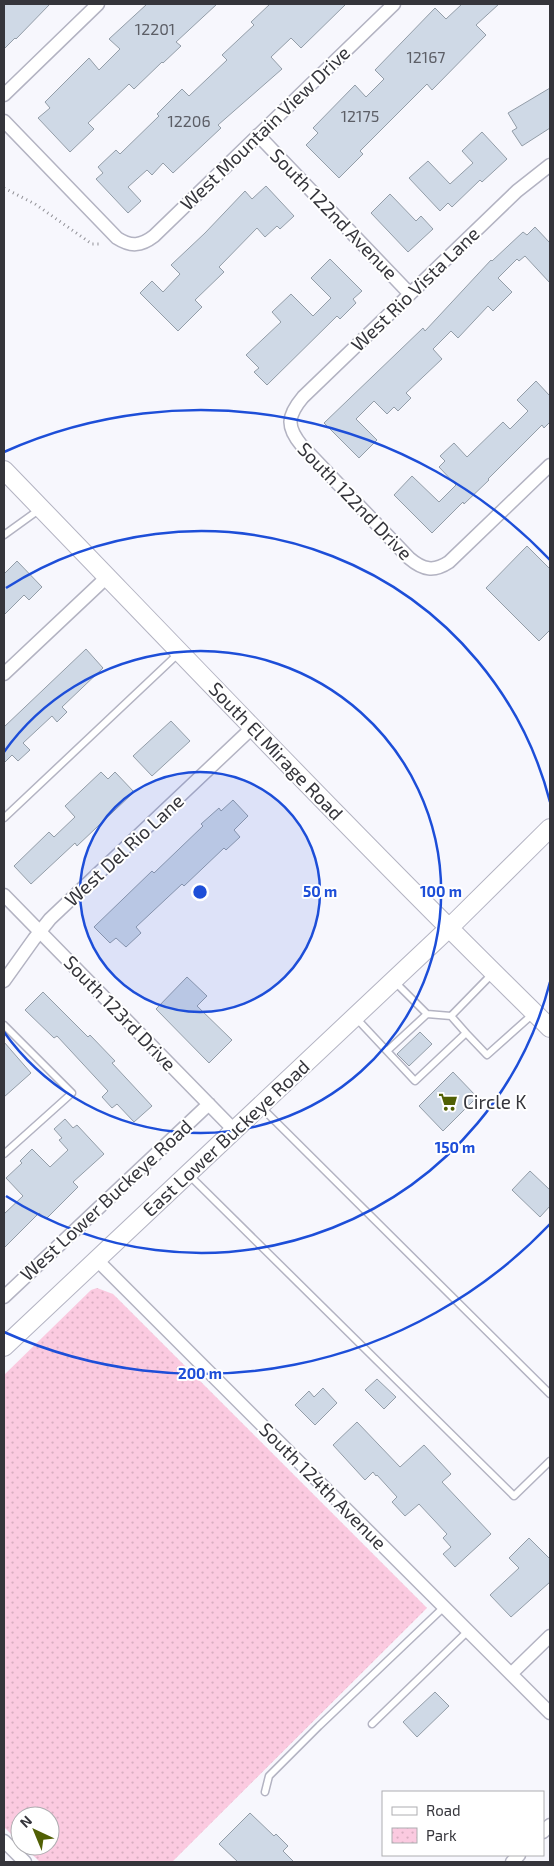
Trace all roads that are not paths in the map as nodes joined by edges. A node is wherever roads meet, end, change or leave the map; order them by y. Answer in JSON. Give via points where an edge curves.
{"nodes":[{"id":1,"x":98,"y":4,"type":"edge"},
{"id":2,"x":394,"y":4,"type":"edge"},
{"id":3,"x":4,"y":95,"type":"edge"},
{"id":4,"x":4,"y":121,"type":"edge"},
{"id":5,"x":258,"y":135,"type":"junction"},
{"id":6,"x":550,"y":165,"type":"edge"},
{"id":7,"x":410,"y":294,"type":"junction"},
{"id":8,"x":290,"y":421,"type":"joint"},
{"id":9,"x":550,"y":465,"type":"edge"},
{"id":10,"x":4,"y":470,"type":"edge"},
{"id":11,"x":40,"y":508,"type":"junction"},
{"id":12,"x":4,"y":535,"type":"edge"},
{"id":13,"x":107,"y":577,"type":"junction"},
{"id":14,"x":180,"y":652,"type":"junction"},
{"id":15,"x":4,"y":674,"type":"edge"},
{"id":16,"x":253,"y":727,"type":"junction"},
{"id":17,"x":4,"y":818,"type":"edge"},
{"id":18,"x":550,"y":828,"type":"edge"},
{"id":19,"x":4,"y":895,"type":"edge"},
{"id":20,"x":448,"y":929,"type":"junction"},
{"id":21,"x":39,"y":931,"type":"junction"},
{"id":22,"x":493,"y":973,"type":"junction"},
{"id":23,"x":4,"y":981,"type":"edge"},
{"id":24,"x":394,"y":981,"type":"junction"},
{"id":25,"x":534,"y":1013,"type":"junction"},
{"id":26,"x":427,"y":1014,"type":"junction"},
{"id":27,"x":451,"y":1016,"type":"junction"},
{"id":28,"x":355,"y":1017,"type":"junction"},
{"id":29,"x":4,"y":1025,"type":"edge"},
{"id":30,"x":550,"y":1028,"type":"edge"},
{"id":31,"x":466,"y":1033,"type":"junction"},
{"id":32,"x":387,"y":1051,"type":"junction"},
{"id":33,"x":209,"y":1104,"type":"junction"},
{"id":34,"x":260,"y":1106,"type":"junction"},
{"id":35,"x":235,"y":1131,"type":"junction"},
{"id":36,"x":4,"y":1154,"type":"edge"},
{"id":37,"x":188,"y":1174,"type":"junction"},
{"id":38,"x":97,"y":1260,"type":"junction"},
{"id":39,"x":4,"y":1297,"type":"edge"},
{"id":40,"x":4,"y":1347,"type":"edge"},
{"id":41,"x":550,"y":1394,"type":"edge"},
{"id":42,"x":550,"y":1461,"type":"edge"},
{"id":43,"x":444,"y":1607,"type":"junction"},
{"id":44,"x":468,"y":1631,"type":"junction"},
{"id":45,"x":550,"y":1636,"type":"edge"},
{"id":46,"x":511,"y":1674,"type":"junction"},
{"id":47,"x":550,"y":1713,"type":"edge"},
{"id":48,"x":372,"y":1724,"type":"dead end"},
{"id":49,"x":266,"y":1792,"type":"dead end"},
{"id":50,"x":4,"y":1841,"type":"edge"},
{"id":51,"x":25,"y":1862,"type":"edge"}],
"edges":[{"from":1,"to":3,"type":"street"},
{"from":2,"to":5,"type":"street","name":"West Mountain View Drive"},
{"from":4,"to":5,"type":"street","name":"West Mountain View Drive","via":[[110,231],[133,245],[154,236]]},
{"from":5,"to":7,"type":"street","name":"South 122nd Avenue"},
{"from":6,"to":7,"type":"street","name":"West Rio Vista Lane","via":[[517,191]]},
{"from":7,"to":8,"type":"street","name":"West Rio Vista Lane","via":[[303,397]]},
{"from":8,"to":9,"type":"street","name":"South 122nd Drive","via":[[291,430],[302,446],[409,558],[432,570],[457,556]]},
{"from":10,"to":11,"type":"main road","name":"South El Mirage Road"},
{"from":11,"to":12,"type":"lane"},
{"from":11,"to":13,"type":"main road","name":"South El Mirage Road"},
{"from":13,"to":14,"type":"main road","name":"South El Mirage Road"},
{"from":13,"to":15,"type":"street"},
{"from":14,"to":16,"type":"main road","name":"South El Mirage Road"},
{"from":14,"to":17,"type":"lane"},
{"from":16,"to":20,"type":"main road","name":"South El Mirage Road"},
{"from":16,"to":21,"type":"street","name":"West Del Rio Lane"},
{"from":18,"to":20,"type":"main road"},
{"from":19,"to":21,"type":"street","name":"South 123rd Drive"},
{"from":20,"to":22,"type":"main road","name":"South El Mirage Road"},
{"from":20,"to":24,"type":"main road","name":"East Lower Buckeye Road"},
{"from":21,"to":23,"type":"street","name":"West Del Rio Lane"},
{"from":21,"to":33,"type":"street","name":"South 123rd Drive"},
{"from":22,"to":25,"type":"main road","name":"South El Mirage Road"},
{"from":22,"to":27,"type":"lane"},
{"from":24,"to":26,"type":"lane"},
{"from":24,"to":28,"type":"main road","name":"East Lower Buckeye Road"},
{"from":25,"to":30,"type":"main road","name":"South El Mirage Road"},
{"from":25,"to":31,"type":"lane","via":[[487,1055]]},
{"from":26,"to":27,"type":"lane"},
{"from":26,"to":32,"type":"lane"},
{"from":27,"to":31,"type":"lane"},
{"from":28,"to":32,"type":"lane"},
{"from":28,"to":34,"type":"main road","name":"East Lower Buckeye Road"},
{"from":29,"to":36,"type":"lane","via":[[72,1093]]},
{"from":31,"to":32,"type":"lane","via":[[415,1081]]},
{"from":33,"to":35,"type":"street","name":"South 123rd Drive"},
{"from":33,"to":39,"type":"street","name":"West Lower Buckeye Road"},
{"from":34,"to":35,"type":"main road","name":"East Lower Buckeye Road"},
{"from":34,"to":41,"type":"lane"},
{"from":35,"to":37,"type":"main road","name":"East Lower Buckeye Road"},
{"from":37,"to":38,"type":"main road","name":"East Lower Buckeye Road"},
{"from":37,"to":42,"type":"lane","via":[[514,1496]]},
{"from":38,"to":40,"type":"main road","name":"East Lower Buckeye Road"},
{"from":38,"to":43,"type":"street","name":"South 124th Avenue"},
{"from":43,"to":44,"type":"street","name":"South 124th Avenue"},
{"from":43,"to":49,"type":"lane","via":[[269,1776]]},
{"from":44,"to":46,"type":"street","name":"South 124th Avenue"},
{"from":44,"to":48,"type":"lane"},
{"from":45,"to":46,"type":"street"},
{"from":46,"to":47,"type":"street","name":"South 124th Avenue"},
{"from":50,"to":51,"type":"street"}]}
